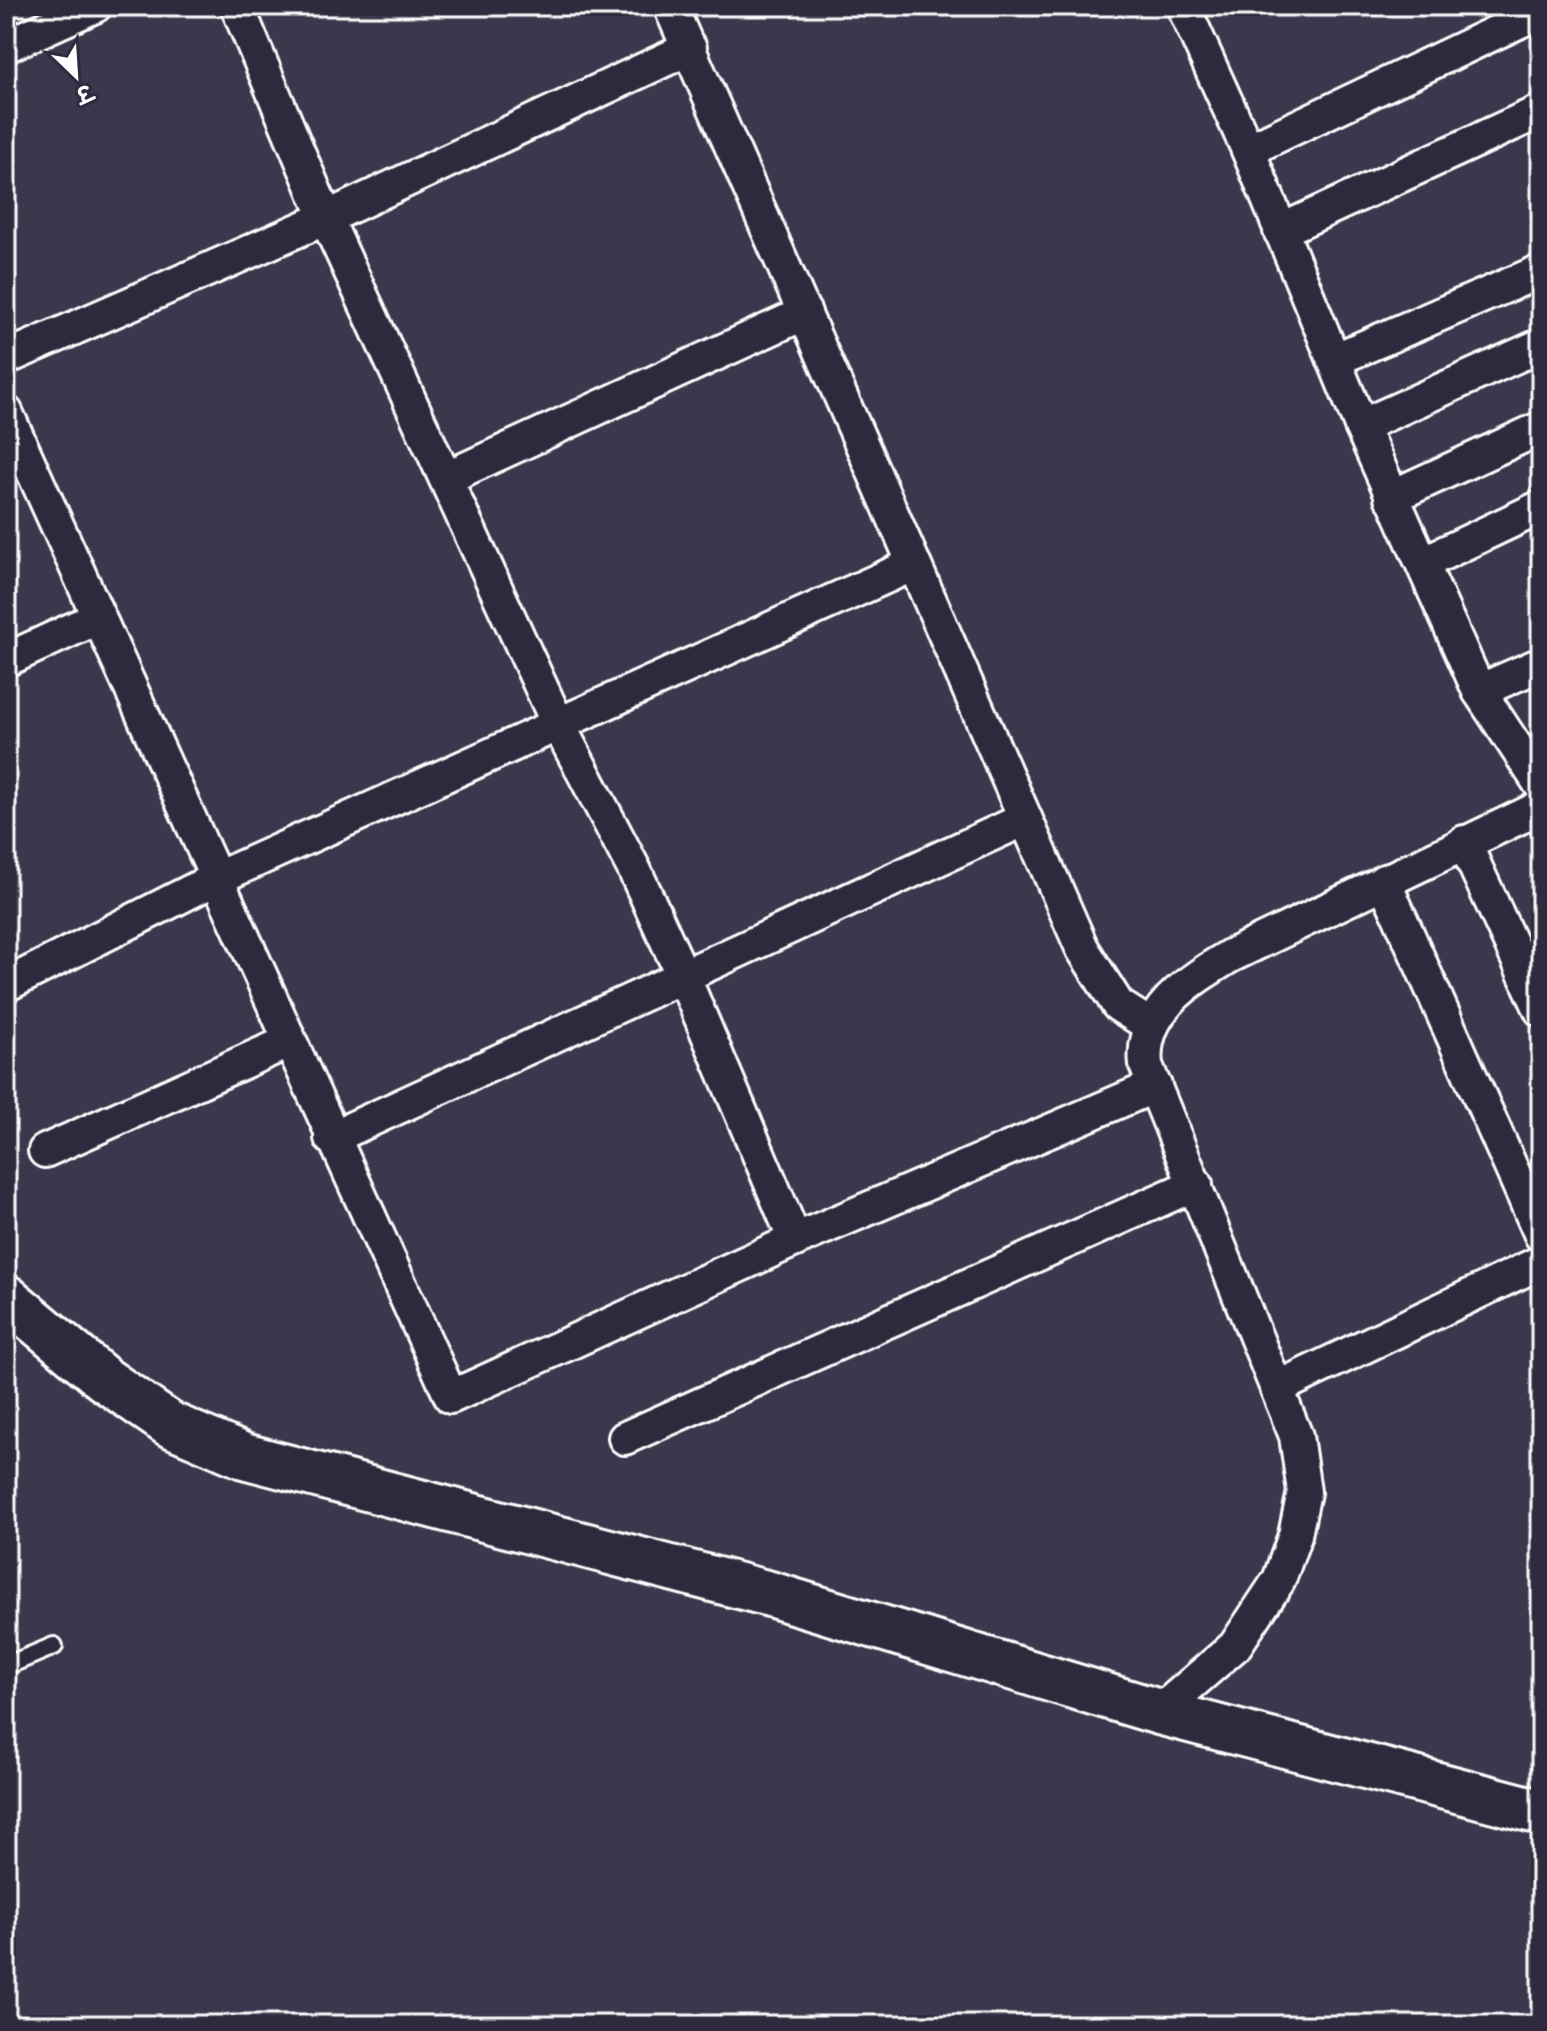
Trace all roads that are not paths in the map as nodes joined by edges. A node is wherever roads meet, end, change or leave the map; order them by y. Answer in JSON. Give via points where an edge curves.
{"nodes":[{"id":1,"x":95,"y":6,"type":"edge"},
{"id":2,"x":237,"y":6,"type":"edge"},
{"id":3,"x":670,"y":6,"type":"edge"},
{"id":4,"x":1183,"y":6,"type":"edge"},
{"id":5,"x":1541,"y":11,"type":"edge"},
{"id":6,"x":6,"y":46,"type":"edge"},
{"id":7,"x":690,"y":48,"type":"junction"},
{"id":8,"x":1541,"y":111,"type":"edge"},
{"id":9,"x":1248,"y":150,"type":"junction"},
{"id":10,"x":326,"y":218,"type":"junction"},
{"id":11,"x":1280,"y":231,"type":"junction"},
{"id":12,"x":1541,"y":271,"type":"edge"},
{"id":13,"x":805,"y":313,"type":"junction"},
{"id":14,"x":1541,"y":345,"type":"edge"},
{"id":15,"x":6,"y":358,"type":"edge"},
{"id":16,"x":1334,"y":360,"type":"junction"},
{"id":17,"x":6,"y":412,"type":"edge"},
{"id":18,"x":1361,"y":426,"type":"junction"},
{"id":19,"x":1541,"y":428,"type":"edge"},
{"id":20,"x":446,"y":478,"type":"junction"},
{"id":21,"x":1391,"y":497,"type":"junction"},
{"id":22,"x":1541,"y":507,"type":"edge"},
{"id":23,"x":1423,"y":563,"type":"junction"},
{"id":24,"x":912,"y":565,"type":"junction"},
{"id":25,"x":97,"y":618,"type":"junction"},
{"id":26,"x":6,"y":660,"type":"edge"},
{"id":27,"x":1541,"y":664,"type":"edge"},
{"id":28,"x":1479,"y":691,"type":"junction"},
{"id":29,"x":558,"y":724,"type":"junction"},
{"id":30,"x":1541,"y":785,"type":"edge"},
{"id":31,"x":1541,"y":807,"type":"edge"},
{"id":32,"x":1025,"y":819,"type":"junction"},
{"id":33,"x":1464,"y":842,"type":"junction"},
{"id":34,"x":215,"y":879,"type":"junction"},
{"id":35,"x":1384,"y":881,"type":"junction"},
{"id":36,"x":684,"y":978,"type":"junction"},
{"id":37,"x":6,"y":985,"type":"edge"},
{"id":38,"x":1541,"y":1010,"type":"edge"},
{"id":39,"x":1151,"y":1026,"type":"junction"},
{"id":40,"x":288,"y":1042,"type":"junction"},
{"id":41,"x":1155,"y":1086,"type":"junction"},
{"id":42,"x":331,"y":1138,"type":"junction"},
{"id":43,"x":45,"y":1151,"type":"dead end"},
{"id":44,"x":1196,"y":1184,"type":"junction"},
{"id":45,"x":1541,"y":1235,"type":"edge"},
{"id":46,"x":795,"y":1240,"type":"junction"},
{"id":47,"x":1541,"y":1262,"type":"edge"},
{"id":48,"x":6,"y":1297,"type":"edge"},
{"id":49,"x":1277,"y":1388,"type":"junction"},
{"id":50,"x":625,"y":1438,"type":"dead end"},
{"id":51,"x":54,"y":1646,"type":"dead end"},
{"id":52,"x":6,"y":1666,"type":"edge"},
{"id":53,"x":1159,"y":1712,"type":"junction"},
{"id":54,"x":1541,"y":1812,"type":"edge"}],
"edges":[{"from":1,"to":6,"type":"street"},
{"from":2,"to":10,"type":"street"},
{"from":3,"to":7,"type":"street"},
{"from":4,"to":9,"type":"street"},
{"from":5,"to":9,"type":"street"},
{"from":7,"to":10,"type":"street"},
{"from":7,"to":13,"type":"street"},
{"from":8,"to":11,"type":"street"},
{"from":9,"to":11,"type":"street"},
{"from":10,"to":15,"type":"street"},
{"from":10,"to":20,"type":"street"},
{"from":11,"to":16,"type":"street"},
{"from":12,"to":16,"type":"street"},
{"from":13,"to":20,"type":"street"},
{"from":13,"to":24,"type":"street"},
{"from":14,"to":18,"type":"street"},
{"from":16,"to":18,"type":"street"},
{"from":17,"to":25,"type":"street"},
{"from":18,"to":21,"type":"street"},
{"from":19,"to":21,"type":"street"},
{"from":20,"to":29,"type":"street"},
{"from":21,"to":23,"type":"street"},
{"from":22,"to":23,"type":"street"},
{"from":23,"to":28,"type":"street"},
{"from":24,"to":29,"type":"street"},
{"from":24,"to":32,"type":"street"},
{"from":25,"to":26,"type":"street"},
{"from":25,"to":34,"type":"street"},
{"from":27,"to":28,"type":"street"},
{"from":28,"to":30,"type":"street"},
{"from":29,"to":34,"type":"street"},
{"from":29,"to":36,"type":"street"},
{"from":31,"to":33,"type":"street"},
{"from":32,"to":36,"type":"street"},
{"from":32,"to":39,"type":"street","via":[[1102,983],[1118,1005]]},
{"from":33,"to":35,"type":"street"},
{"from":33,"to":38,"type":"street"},
{"from":34,"to":37,"type":"street"},
{"from":34,"to":40,"type":"street"},
{"from":35,"to":39,"type":"street","via":[[1230,956],[1192,980]]},
{"from":35,"to":45,"type":"street"},
{"from":36,"to":42,"type":"street"},
{"from":36,"to":46,"type":"street"},
{"from":39,"to":41,"type":"street","via":[[1144,1045]]},
{"from":40,"to":42,"type":"street"},
{"from":40,"to":43,"type":"street"},
{"from":41,"to":44,"type":"street"},
{"from":41,"to":46,"type":"street"},
{"from":42,"to":46,"type":"street","via":[[451,1397]]},
{"from":44,"to":49,"type":"street"},
{"from":44,"to":50,"type":"street"},
{"from":47,"to":49,"type":"street"},
{"from":48,"to":53,"type":"street","via":[[104,1379],[169,1424],[244,1456],[770,1594]]},
{"from":49,"to":53,"type":"street","via":[[1296,1436],[1304,1492],[1285,1565],[1235,1646]]},
{"from":51,"to":52,"type":"lane"},
{"from":53,"to":54,"type":"street"}]}
